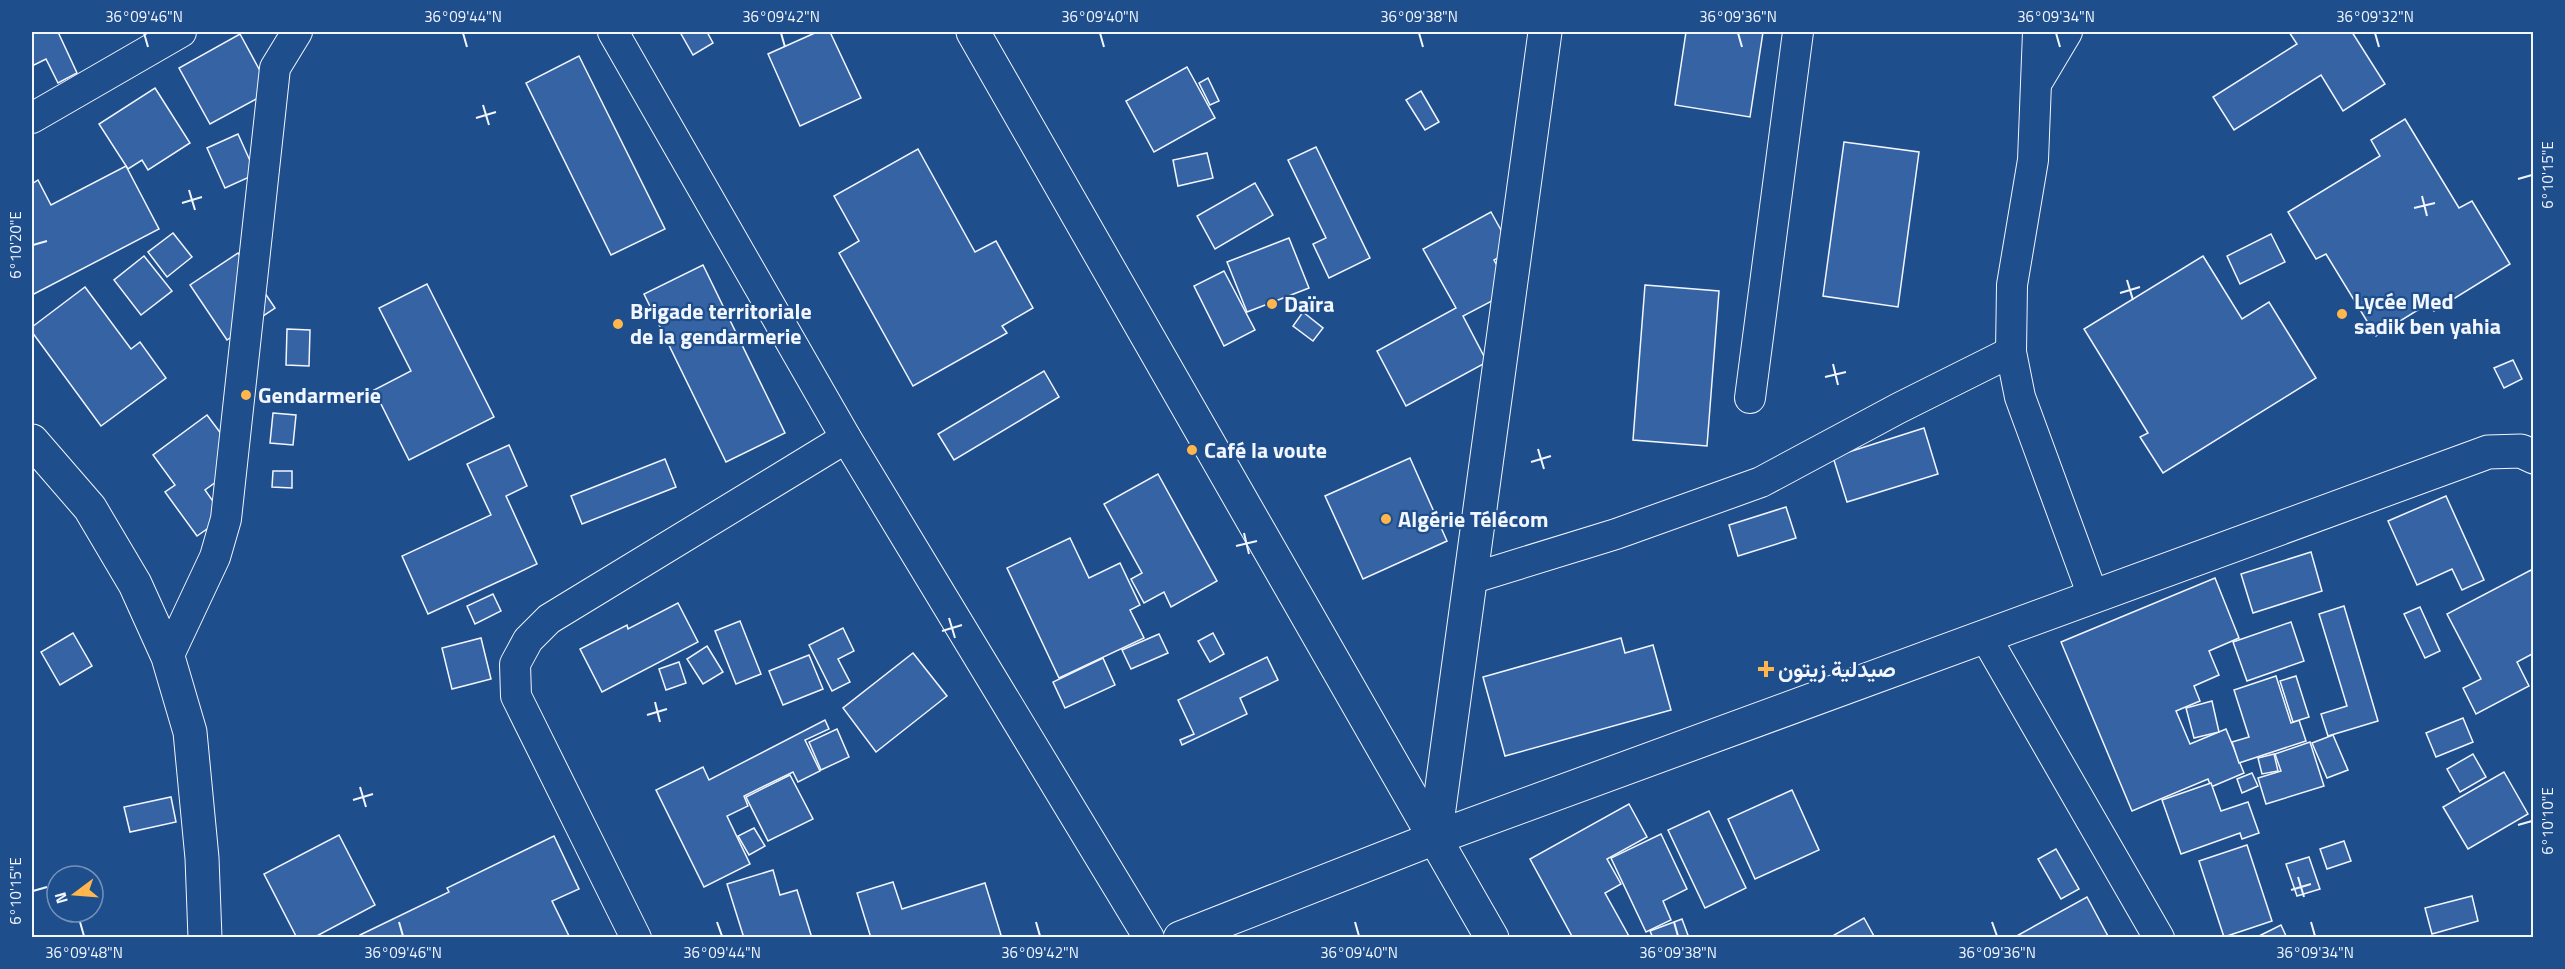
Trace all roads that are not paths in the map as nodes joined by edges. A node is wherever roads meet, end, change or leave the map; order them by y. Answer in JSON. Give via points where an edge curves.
{"nodes":[{"id":1,"x":181,"y":32,"type":"edge"},
{"id":2,"x":614,"y":32,"type":"edge"},
{"id":3,"x":973,"y":32,"type":"edge"},
{"id":4,"x":1545,"y":32,"type":"edge"},
{"id":5,"x":1798,"y":32,"type":"edge"},
{"id":6,"x":2038,"y":32,"type":"edge"},
{"id":7,"x":2067,"y":32,"type":"edge"},
{"id":8,"x":290,"y":34,"type":"edge"},
{"id":9,"x":2038,"y":81,"type":"junction"},
{"id":10,"x":32,"y":118,"type":"edge"},
{"id":11,"x":2011,"y":352,"type":"junction"},
{"id":12,"x":1750,"y":398,"type":"dead end"},
{"id":13,"x":846,"y":438,"type":"junction"},
{"id":14,"x":32,"y":441,"type":"edge"},
{"id":15,"x":2534,"y":457,"type":"edge"},
{"id":16,"x":1470,"y":579,"type":"junction"},
{"id":17,"x":2093,"y":596,"type":"junction"},
{"id":18,"x":1985,"y":636,"type":"junction"},
{"id":19,"x":168,"y":657,"type":"junction"},
{"id":20,"x":1435,"y":838,"type":"junction"},
{"id":21,"x":205,"y":938,"type":"edge"},
{"id":22,"x":636,"y":938,"type":"edge"},
{"id":23,"x":1149,"y":938,"type":"edge"},
{"id":24,"x":1180,"y":938,"type":"edge"},
{"id":25,"x":1492,"y":938,"type":"edge"},
{"id":26,"x":2159,"y":938,"type":"edge"}],
"edges":[{"from":1,"to":10,"type":"street"},
{"from":2,"to":13,"type":"street"},
{"from":3,"to":20,"type":"street"},
{"from":4,"to":16,"type":"street"},
{"from":5,"to":12,"type":"street"},
{"from":6,"to":9,"type":"street"},
{"from":7,"to":9,"type":"street"},
{"from":8,"to":19,"type":"street","via":[[275,68],[226,519],[215,557]]},
{"from":9,"to":11,"type":"street","via":[[2033,160],[2012,285]]},
{"from":11,"to":16,"type":"street","via":[[1761,482],[1616,534]]},
{"from":11,"to":17,"type":"street","via":[[2020,397]]},
{"from":13,"to":22,"type":"street","via":[[549,619],[528,640],[515,664],[516,696]]},
{"from":13,"to":23,"type":"street"},
{"from":14,"to":19,"type":"street","via":[[90,508],[135,584]]},
{"from":15,"to":17,"type":"street","via":[[2521,451],[2488,452]]},
{"from":16,"to":20,"type":"street"},
{"from":17,"to":18,"type":"street"},
{"from":18,"to":20,"type":"street"},
{"from":18,"to":26,"type":"street"},
{"from":19,"to":21,"type":"street","via":[[190,732]]},
{"from":20,"to":24,"type":"street"},
{"from":20,"to":25,"type":"street"}]}
